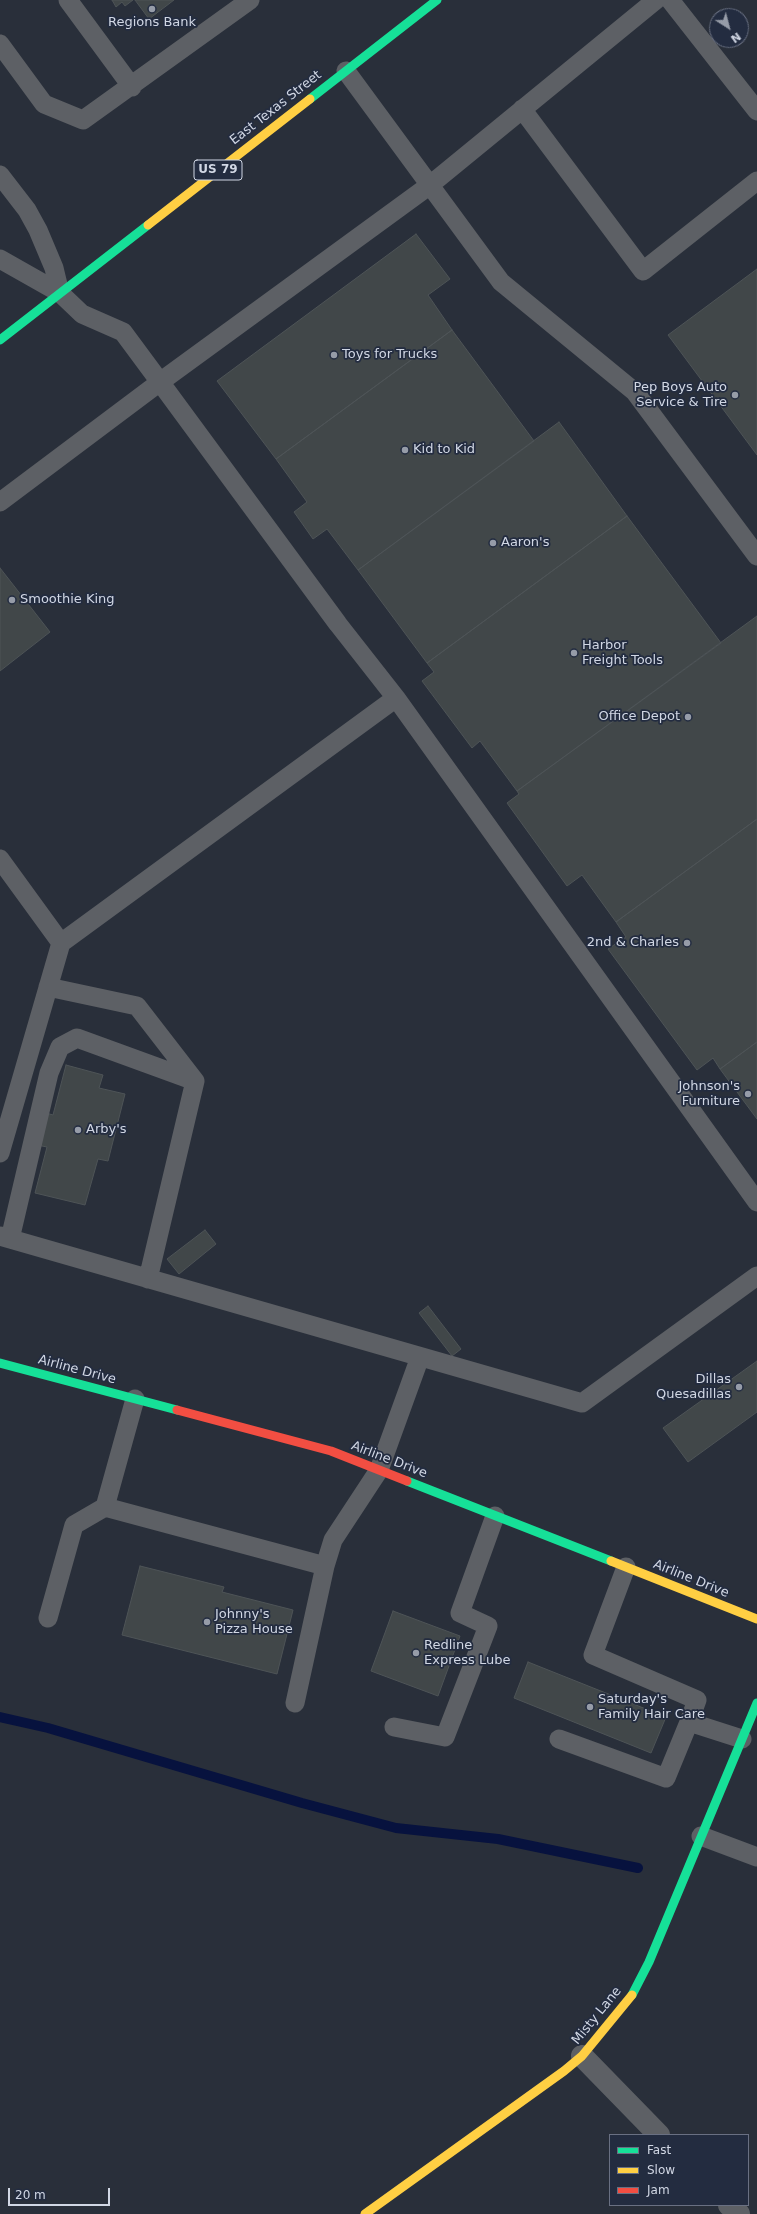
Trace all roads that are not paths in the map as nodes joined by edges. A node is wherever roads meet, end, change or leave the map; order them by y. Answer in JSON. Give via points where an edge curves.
{"nodes":[{"id":1,"x":68,"y":0,"type":"edge"},
{"id":2,"x":250,"y":0,"type":"edge"},
{"id":3,"x":437,"y":0,"type":"edge"},
{"id":4,"x":656,"y":0,"type":"edge"},
{"id":5,"x":670,"y":0,"type":"edge"},
{"id":6,"x":0,"y":44,"type":"edge"},
{"id":7,"x":346,"y":71,"type":"junction"},
{"id":8,"x":132,"y":87,"type":"junction"},
{"id":9,"x":522,"y":109,"type":"junction"},
{"id":10,"x":757,"y":110,"type":"edge"},
{"id":11,"x":0,"y":175,"type":"edge"},
{"id":12,"x":757,"y":181,"type":"edge"},
{"id":13,"x":430,"y":185,"type":"junction"},
{"id":14,"x":0,"y":259,"type":"edge"},
{"id":15,"x":60,"y":293,"type":"junction"},
{"id":16,"x":0,"y":340,"type":"edge"},
{"id":17,"x":160,"y":382,"type":"junction"},
{"id":18,"x":0,"y":502,"type":"edge"},
{"id":19,"x":757,"y":556,"type":"edge"},
{"id":20,"x":396,"y":698,"type":"junction"},
{"id":21,"x":1,"y":866,"type":"edge"},
{"id":22,"x":61,"y":943,"type":"junction"},
{"id":23,"x":48,"y":987,"type":"junction"},
{"id":24,"x":195,"y":1081,"type":"junction"},
{"id":25,"x":0,"y":1153,"type":"edge"},
{"id":26,"x":757,"y":1202,"type":"edge"},
{"id":27,"x":5,"y":1238,"type":"edge"},
{"id":28,"x":757,"y":1276,"type":"edge"},
{"id":29,"x":148,"y":1279,"type":"junction"},
{"id":30,"x":420,"y":1357,"type":"junction"},
{"id":31,"x":0,"y":1363,"type":"edge"},
{"id":32,"x":135,"y":1399,"type":"junction"},
{"id":33,"x":379,"y":1470,"type":"junction"},
{"id":34,"x":105,"y":1507,"type":"junction"},
{"id":35,"x":495,"y":1516,"type":"junction"},
{"id":36,"x":325,"y":1566,"type":"junction"},
{"id":37,"x":626,"y":1567,"type":"junction"},
{"id":38,"x":48,"y":1618,"type":"dead end"},
{"id":39,"x":757,"y":1619,"type":"edge"},
{"id":40,"x":295,"y":1703,"type":"dead end"},
{"id":41,"x":757,"y":1703,"type":"edge"},
{"id":42,"x":689,"y":1722,"type":"junction"},
{"id":43,"x":394,"y":1727,"type":"dead end"},
{"id":44,"x":559,"y":1739,"type":"dead end"},
{"id":45,"x":742,"y":1740,"type":"junction"},
{"id":46,"x":701,"y":1836,"type":"junction"},
{"id":47,"x":757,"y":1857,"type":"edge"},
{"id":48,"x":582,"y":2056,"type":"junction"},
{"id":49,"x":659,"y":2134,"type":"edge"},
{"id":50,"x":730,"y":2206,"type":"edge"},
{"id":51,"x":365,"y":2214,"type":"edge"},
{"id":52,"x":738,"y":2214,"type":"edge"}],
"edges":[{"from":1,"to":8,"type":"lane"},
{"from":2,"to":8,"type":"lane"},
{"from":3,"to":7,"type":"main road","name":"East Texas Street","number":"US 79"},
{"from":4,"to":9,"type":"lane"},
{"from":5,"to":10,"type":"lane"},
{"from":6,"to":8,"type":"lane","via":[[44,104],[83,120]]},
{"from":7,"to":13,"type":"lane"},
{"from":7,"to":15,"type":"main road","name":"East Texas Street","number":"US 79"},
{"from":9,"to":12,"type":"lane","via":[[643,271]]},
{"from":9,"to":13,"type":"lane"},
{"from":11,"to":15,"type":"lane","via":[[27,210],[38,230],[54,268]]},
{"from":13,"to":17,"type":"lane"},
{"from":13,"to":19,"type":"lane","via":[[501,282],[635,392]]},
{"from":14,"to":15,"type":"lane"},
{"from":15,"to":16,"type":"main road","name":"East Texas Street","number":"US 79"},
{"from":15,"to":17,"type":"lane","via":[[82,314],[123,332]]},
{"from":17,"to":18,"type":"lane"},
{"from":17,"to":20,"type":"lane","via":[[338,624]]},
{"from":20,"to":22,"type":"lane"},
{"from":20,"to":26,"type":"lane"},
{"from":21,"to":22,"type":"lane"},
{"from":22,"to":23,"type":"lane"},
{"from":23,"to":24,"type":"lane","via":[[138,1006]]},
{"from":23,"to":25,"type":"lane"},
{"from":24,"to":27,"type":"lane","via":[[77,1038],[60,1047],[49,1073]]},
{"from":24,"to":29,"type":"lane"},
{"from":27,"to":29,"type":"lane"},
{"from":28,"to":30,"type":"lane","via":[[582,1403]]},
{"from":29,"to":30,"type":"lane"},
{"from":30,"to":33,"type":"lane"},
{"from":31,"to":32,"type":"main road","name":"Airline Drive"},
{"from":32,"to":33,"type":"main road","name":"Airline Drive","via":[[331,1452]]},
{"from":32,"to":34,"type":"lane"},
{"from":33,"to":35,"type":"main road","name":"Airline Drive"},
{"from":33,"to":36,"type":"lane","via":[[333,1540]]},
{"from":34,"to":36,"type":"lane"},
{"from":34,"to":38,"type":"lane","via":[[74,1525]]},
{"from":35,"to":37,"type":"main road","name":"Airline Drive"},
{"from":35,"to":43,"type":"lane","via":[[460,1613],[488,1626],[445,1737]]},
{"from":36,"to":40,"type":"lane"},
{"from":37,"to":39,"type":"main road","name":"Airline Drive"},
{"from":37,"to":42,"type":"lane","via":[[592,1655],[697,1700]]},
{"from":41,"to":45,"type":"main road","name":"Misty Lane"},
{"from":42,"to":44,"type":"lane","via":[[666,1778]]},
{"from":42,"to":45,"type":"lane"},
{"from":45,"to":46,"type":"main road","name":"Misty Lane"},
{"from":46,"to":47,"type":"lane"},
{"from":46,"to":48,"type":"main road","name":"Misty Lane","via":[[649,1962],[630,2000]]},
{"from":48,"to":49,"type":"street"},
{"from":48,"to":51,"type":"main road","name":"Misty Lane","via":[[531,2096]]},
{"from":50,"to":52,"type":"street"}]}
